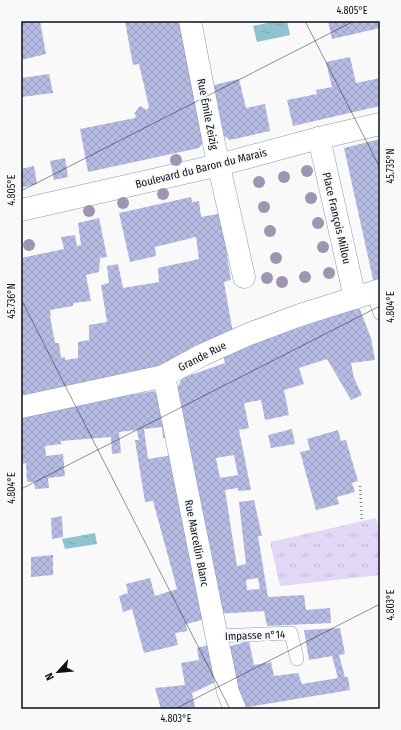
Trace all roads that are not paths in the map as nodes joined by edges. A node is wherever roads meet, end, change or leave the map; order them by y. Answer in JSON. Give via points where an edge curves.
{"nodes":[{"id":1,"x":190,"y":21,"type":"edge"},
{"id":2,"x":380,"y":124,"type":"edge"},
{"id":3,"x":319,"y":138,"type":"junction"},
{"id":4,"x":218,"y":165,"type":"junction"},
{"id":5,"x":21,"y":210,"type":"edge"},
{"id":6,"x":244,"y":277,"type":"dead end"},
{"id":7,"x":369,"y":293,"type":"edge"},
{"id":8,"x":380,"y":313,"type":"edge"},
{"id":9,"x":164,"y":376,"type":"junction"},
{"id":10,"x":21,"y":407,"type":"edge"},
{"id":11,"x":216,"y":636,"type":"junction"},
{"id":12,"x":297,"y":659,"type":"dead end"},
{"id":13,"x":234,"y":709,"type":"edge"}],
"edges":[{"from":1,"to":4,"type":"street","name":"Rue Émile Zeizig"},
{"from":2,"to":3,"type":"street","name":"Boulevard du Baron du Marais"},
{"from":3,"to":4,"type":"street","name":"Boulevard du Baron du Marais"},
{"from":3,"to":7,"type":"street","name":"Place François Millou"},
{"from":4,"to":5,"type":"street","name":"Boulevard du Baron du Marais"},
{"from":4,"to":6,"type":"street","name":"Rue Émile Zeizig"},
{"from":7,"to":8,"type":"lane"},
{"from":7,"to":9,"type":"street","name":"Grande Rue","via":[[249,334]]},
{"from":9,"to":10,"type":"street","name":"Grande Rue"},
{"from":9,"to":11,"type":"street","name":"Rue Marcellin Blanc"},
{"from":11,"to":12,"type":"lane","name":"Impasse n°14","via":[[291,633]]},
{"from":11,"to":13,"type":"street","name":"Rue Marcellin Blanc"}]}
